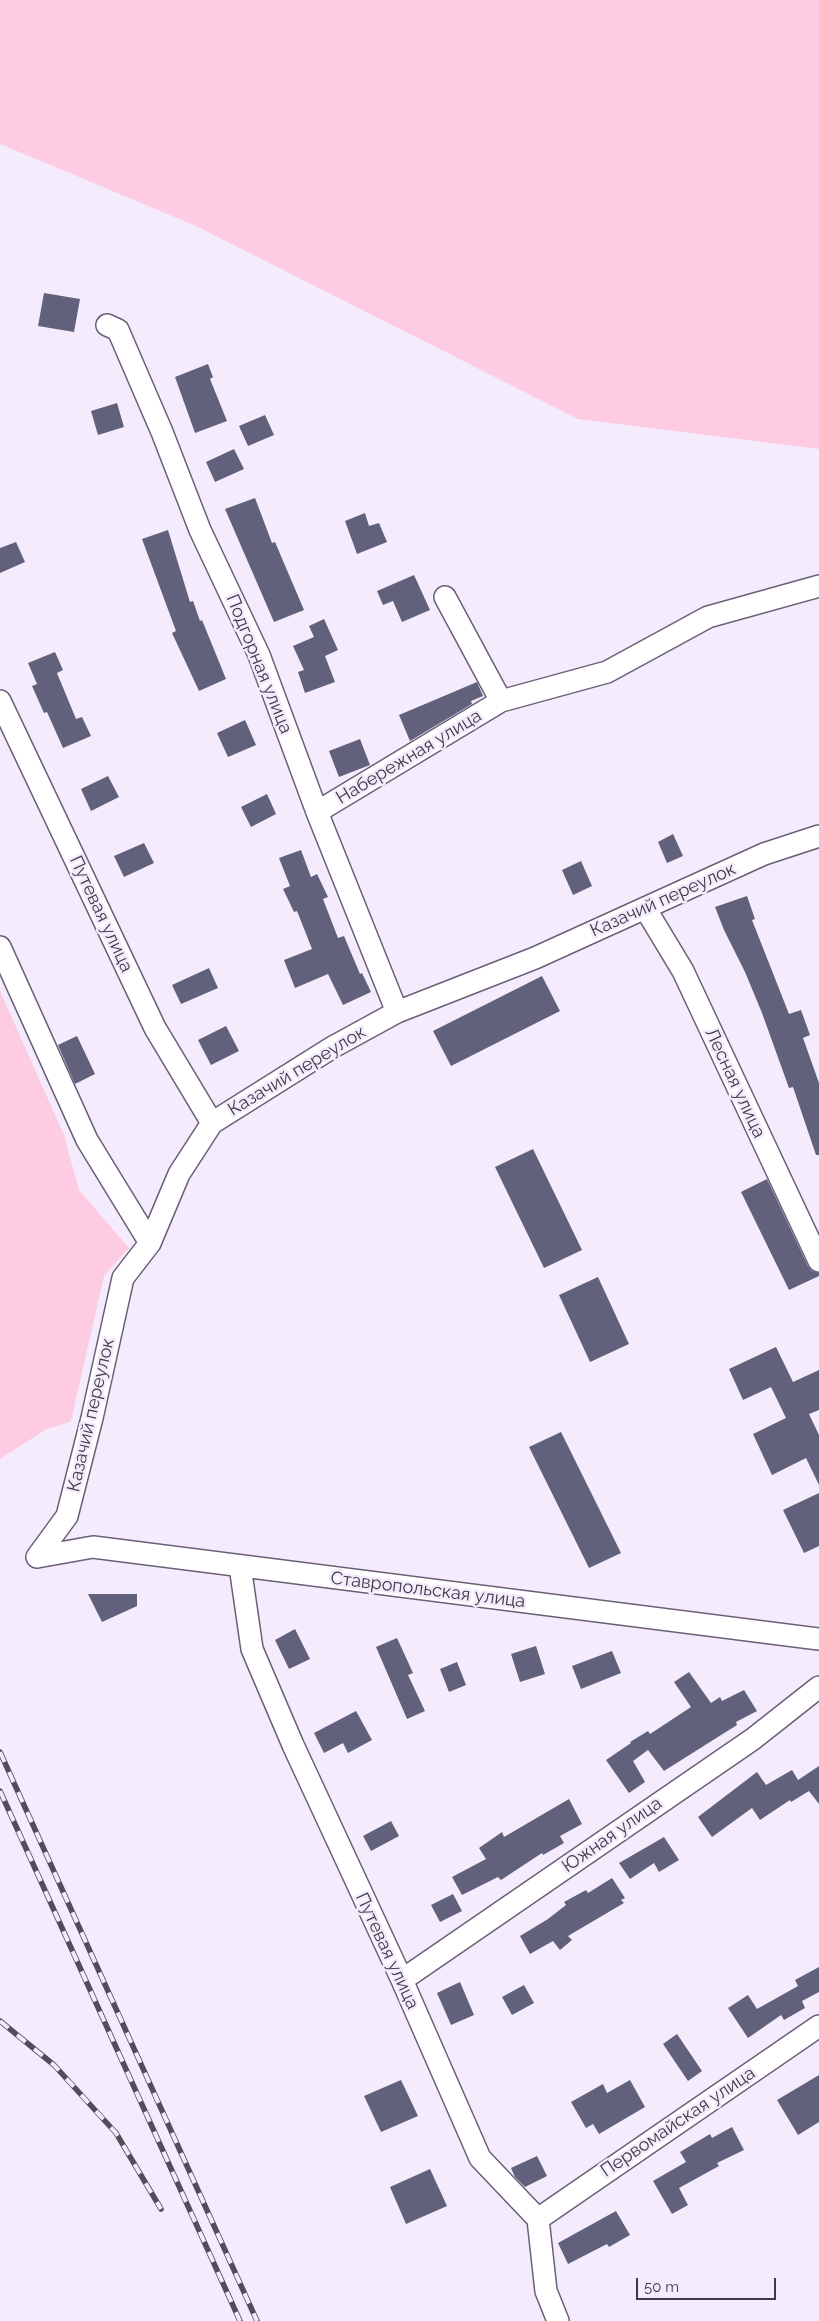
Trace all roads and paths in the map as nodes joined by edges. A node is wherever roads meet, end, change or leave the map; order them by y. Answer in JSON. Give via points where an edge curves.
{"nodes":[{"id":1,"x":108,"y":325,"type":"dead end"},
{"id":2,"x":819,"y":586,"type":"edge"},
{"id":3,"x":445,"y":597,"type":"dead end"},
{"id":4,"x":0,"y":701,"type":"edge"},
{"id":5,"x":502,"y":701,"type":"junction"},
{"id":6,"x":317,"y":812,"type":"junction"},
{"id":7,"x":819,"y":836,"type":"edge"},
{"id":8,"x":645,"y":908,"type":"junction"},
{"id":9,"x":0,"y":947,"type":"edge"},
{"id":10,"x":397,"y":1012,"type":"junction"},
{"id":11,"x":212,"y":1123,"type":"junction"},
{"id":12,"x":150,"y":1243,"type":"junction"},
{"id":13,"x":819,"y":1261,"type":"edge"},
{"id":14,"x":37,"y":1557,"type":"joint"},
{"id":15,"x":240,"y":1566,"type":"junction"},
{"id":16,"x":819,"y":1639,"type":"edge"},
{"id":17,"x":819,"y":1687,"type":"edge"},
{"id":18,"x":402,"y":1980,"type":"junction"},
{"id":19,"x":819,"y":2026,"type":"edge"},
{"id":20,"x":538,"y":2219,"type":"junction"},
{"id":21,"x":558,"y":2321,"type":"edge"}],
"edges":[{"from":1,"to":6,"type":"street","name":"Подгорная улица","via":[[118,330],[200,530],[259,655]]},
{"from":2,"to":5,"type":"street","name":"Набережная улица","via":[[708,617],[607,672]]},
{"from":3,"to":5,"type":"street","name":"Набережная улица"},
{"from":4,"to":11,"type":"street","name":"Путевая улица","via":[[155,1028]]},
{"from":5,"to":6,"type":"street","name":"Набережная улица"},
{"from":6,"to":10,"type":"street","name":"Подгорная улица"},
{"from":7,"to":8,"type":"street","name":"Казачий переулок","via":[[764,854]]},
{"from":8,"to":10,"type":"street","name":"Казачий переулок","via":[[535,958]]},
{"from":8,"to":13,"type":"street","name":"Лесная улица","via":[[683,971]]},
{"from":9,"to":12,"type":"street","via":[[87,1140]]},
{"from":10,"to":11,"type":"street","name":"Казачий переулок","via":[[333,1047]]},
{"from":11,"to":12,"type":"street","name":"Казачий переулок","via":[[179,1174]]},
{"from":12,"to":14,"type":"street","name":"Казачий переулок","via":[[123,1278],[66,1516]]},
{"from":14,"to":15,"type":"street","name":"Ставропольская улица","via":[[92,1548]]},
{"from":15,"to":16,"type":"street","name":"Ставропольская улица"},
{"from":15,"to":18,"type":"street","name":"Путевая улица","via":[[252,1648],[301,1763]]},
{"from":17,"to":18,"type":"street","name":"Южная улица","via":[[752,1739]]},
{"from":18,"to":20,"type":"street","name":"Путевая улица","via":[[480,2158]]},
{"from":19,"to":20,"type":"street","name":"Первомайская улица"},
{"from":20,"to":21,"type":"street","via":[[546,2291]]}]}
